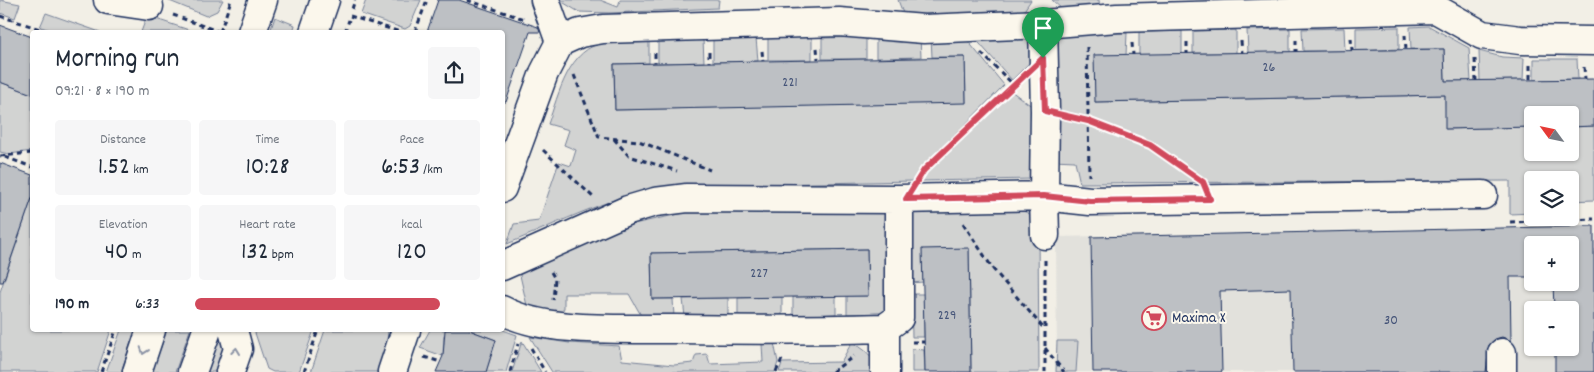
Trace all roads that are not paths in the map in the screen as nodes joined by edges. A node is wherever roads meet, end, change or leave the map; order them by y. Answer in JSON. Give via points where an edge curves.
{"nodes":[{"id":1,"x":108,"y":0,"type":"edge"},
{"id":2,"x":263,"y":0,"type":"edge"},
{"id":3,"x":325,"y":0,"type":"edge"},
{"id":4,"x":545,"y":0,"type":"edge"},
{"id":5,"x":149,"y":6,"type":"road end"},
{"id":6,"x":1043,"y":24,"type":"junction"},
{"id":7,"x":253,"y":30,"type":"edge"},
{"id":8,"x":315,"y":30,"type":"edge"},
{"id":9,"x":1594,"y":41,"type":"edge"},
{"id":10,"x":560,"y":42,"type":"junction"},
{"id":11,"x":505,"y":180,"type":"edge"},
{"id":12,"x":1483,"y":195,"type":"dead end"},
{"id":13,"x":1044,"y":196,"type":"junction"},
{"id":14,"x":902,"y":199,"type":"junction"},
{"id":15,"x":1045,"y":234,"type":"road end"},
{"id":16,"x":505,"y":265,"type":"edge"},
{"id":17,"x":505,"y":311,"type":"edge"},
{"id":18,"x":885,"y":328,"type":"junction"},
{"id":19,"x":150,"y":332,"type":"edge"},
{"id":20,"x":206,"y":332,"type":"edge"},
{"id":21,"x":234,"y":332,"type":"edge"},
{"id":22,"x":411,"y":342,"type":"edge"},
{"id":23,"x":137,"y":372,"type":"edge"},
{"id":24,"x":192,"y":372,"type":"edge"},
{"id":25,"x":230,"y":372,"type":"edge"},
{"id":26,"x":392,"y":372,"type":"edge"},
{"id":27,"x":885,"y":372,"type":"edge"}],
"edges":[{"from":1,"to":5,"type":"street"},
{"from":2,"to":7,"type":"street"},
{"from":3,"to":8,"type":"street"},
{"from":4,"to":10,"type":"street"},
{"from":6,"to":9,"type":"street","via":[[1127,17],[1436,9],[1482,35],[1520,40]]},
{"from":6,"to":10,"type":"street","via":[[924,29],[839,22],[603,29],[580,33]]},
{"from":6,"to":13,"type":"street"},
{"from":10,"to":11,"type":"street","via":[[544,73]]},
{"from":12,"to":13,"type":"street","via":[[1090,201]]},
{"from":13,"to":14,"type":"street"},
{"from":13,"to":15,"type":"street"},
{"from":14,"to":16,"type":"street","via":[[687,198],[655,202],[628,210]]},
{"from":14,"to":18,"type":"street","via":[[899,318]]},
{"from":17,"to":18,"type":"street","via":[[526,319],[582,328]]},
{"from":18,"to":27,"type":"street"},
{"from":19,"to":23,"type":"street","one_way":true},
{"from":20,"to":24,"type":"street"},
{"from":25,"to":21,"type":"street","one_way":true,"via":[[238,349]]},
{"from":22,"to":26,"type":"street"}]}
